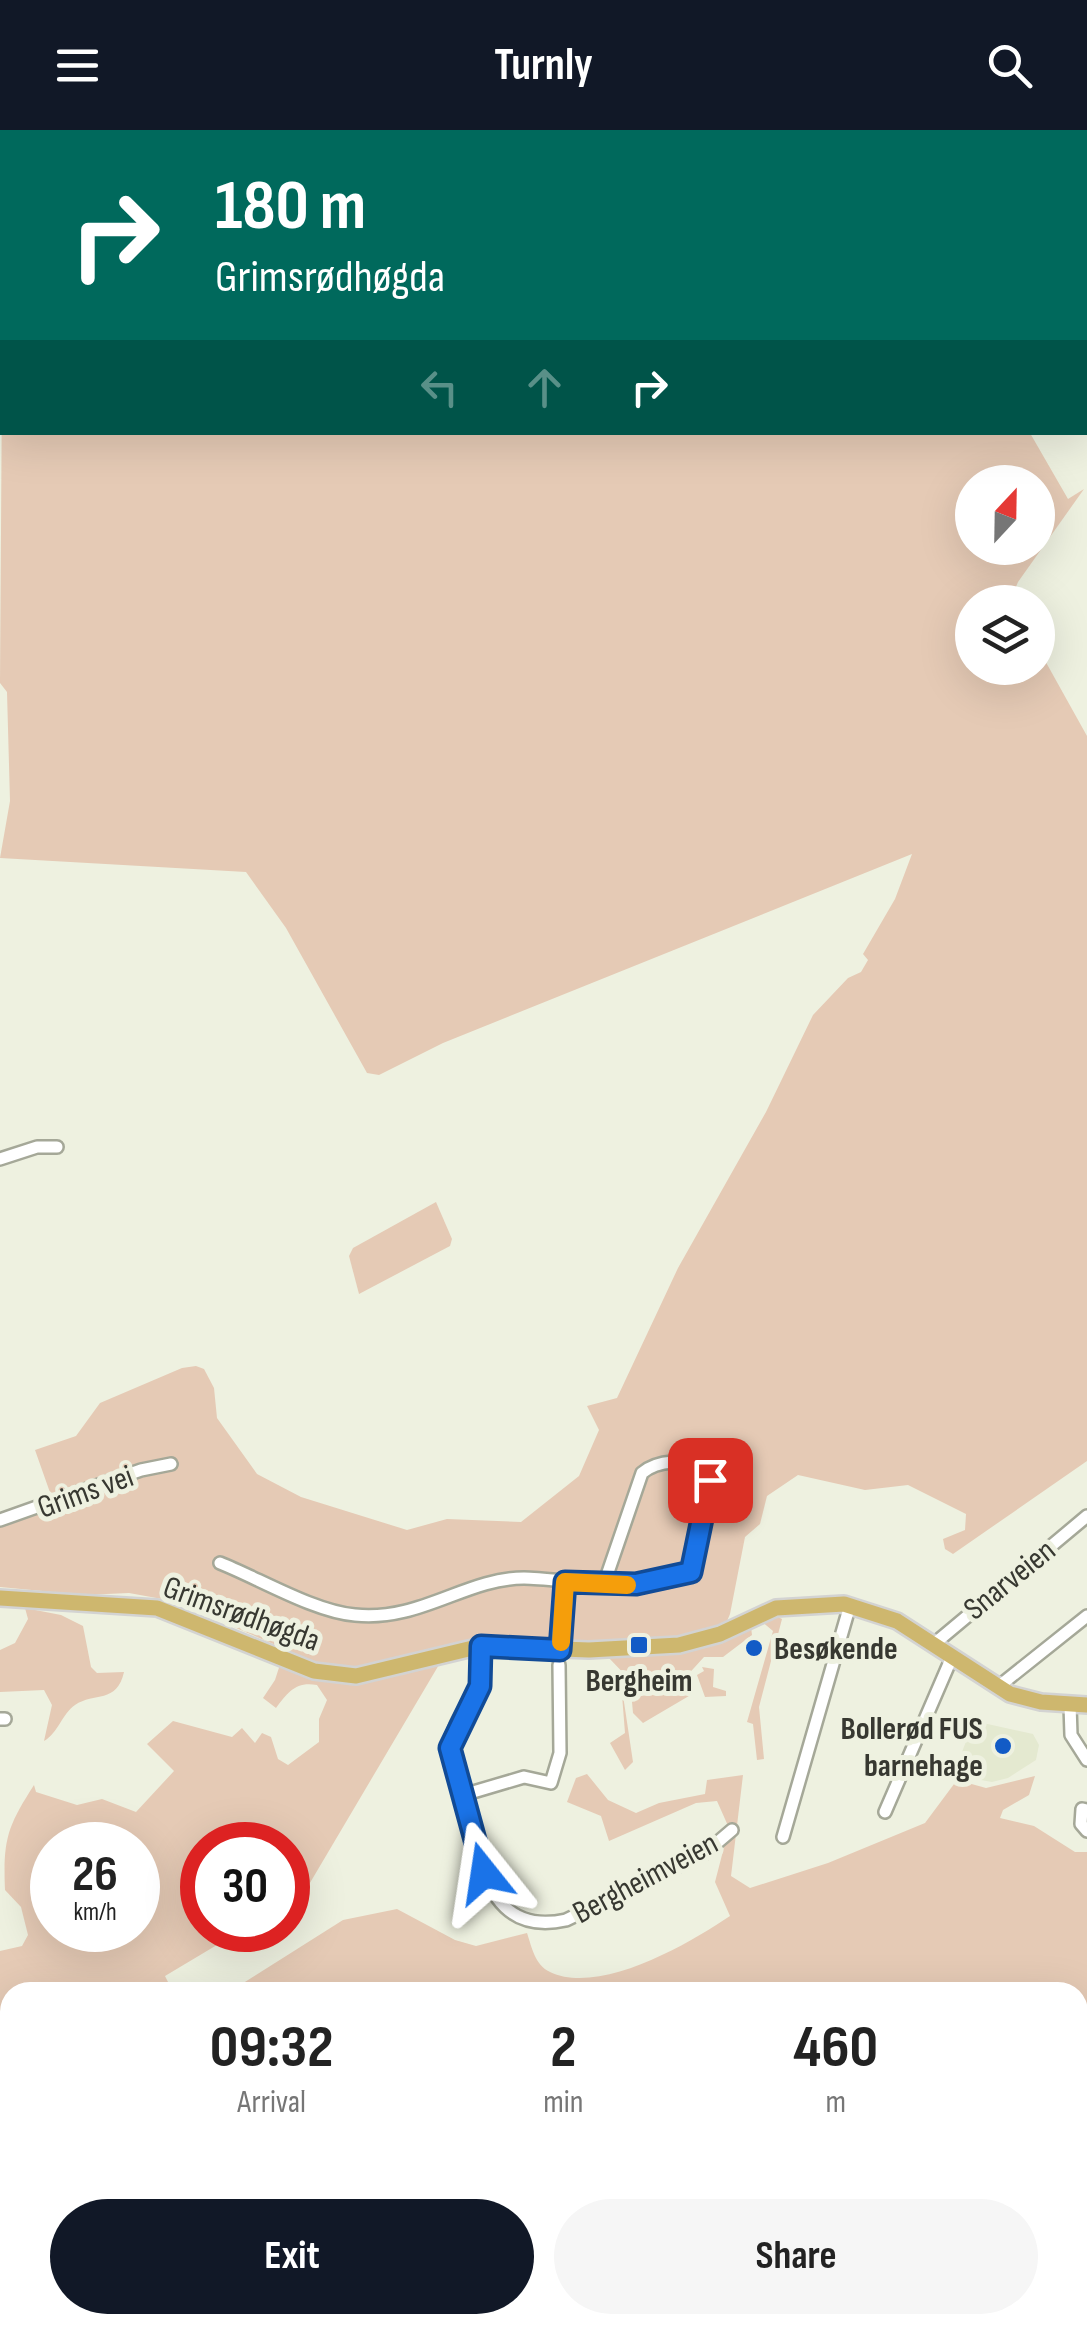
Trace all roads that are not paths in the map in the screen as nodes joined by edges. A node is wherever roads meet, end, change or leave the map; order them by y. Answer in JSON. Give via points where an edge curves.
{"nodes":[{"id":1,"x":58,"y":1147,"type":"dead end"},
{"id":2,"x":0,"y":1159,"type":"edge"},
{"id":3,"x":171,"y":1464,"type":"dead end"},
{"id":4,"x":1087,"y":1516,"type":"edge"},
{"id":5,"x":0,"y":1520,"type":"edge"},
{"id":6,"x":220,"y":1563,"type":"dead end"},
{"id":7,"x":565,"y":1582,"type":"junction"},
{"id":8,"x":604,"y":1584,"type":"junction"},
{"id":9,"x":0,"y":1598,"type":"edge"},
{"id":10,"x":850,"y":1605,"type":"junction"},
{"id":11,"x":1087,"y":1616,"type":"edge"},
{"id":12,"x":934,"y":1644,"type":"junction"},
{"id":13,"x":481,"y":1646,"type":"junction"},
{"id":14,"x":560,"y":1657,"type":"junction"},
{"id":15,"x":952,"y":1657,"type":"junction"},
{"id":16,"x":998,"y":1687,"type":"junction"},
{"id":17,"x":1078,"y":1705,"type":"edge"},
{"id":18,"x":1087,"y":1760,"type":"edge"},
{"id":19,"x":462,"y":1794,"type":"junction"},
{"id":20,"x":1087,"y":1810,"type":"edge"},
{"id":21,"x":885,"y":1812,"type":"dead end"},
{"id":22,"x":732,"y":1830,"type":"dead end"},
{"id":23,"x":1087,"y":1831,"type":"edge"},
{"id":24,"x":783,"y":1837,"type":"dead end"}],
"edges":[{"from":1,"to":2,"type":"street"},
{"from":3,"to":5,"type":"street","name":"Grims vei"},
{"from":4,"to":12,"type":"street","name":"Snarveien"},
{"from":6,"to":7,"type":"street","via":[[355,1616],[422,1609],[508,1578]]},
{"from":7,"to":8,"type":"street"},
{"from":7,"to":14,"type":"street"},
{"from":8,"to":8,"type":"street","via":[[645,1469],[690,1462],[704,1469],[710,1485],[691,1572]]},
{"from":9,"to":13,"type":"main road","name":"Grimsrødhøgda","via":[[157,1608],[329,1674],[386,1672]]},
{"from":10,"to":12,"type":"main road","name":"Grimsrødhøgda","via":[[897,1620]]},
{"from":10,"to":14,"type":"main road","name":"Grimsrødhøgda","via":[[789,1605],[679,1645]]},
{"from":10,"to":24,"type":"street"},
{"from":11,"to":16,"type":"street"},
{"from":12,"to":15,"type":"main road","name":"Grimsrødhøgda"},
{"from":13,"to":14,"type":"main road","name":"Grimsrødhøgda"},
{"from":13,"to":19,"type":"street","name":"Bergheimveien","via":[[480,1686],[450,1748]]},
{"from":14,"to":19,"type":"street","via":[[560,1753],[551,1783],[524,1777]]},
{"from":15,"to":16,"type":"main road","name":"Grimsrødhøgda"},
{"from":15,"to":21,"type":"street"},
{"from":16,"to":17,"type":"main road","name":"Grimsrødhøgda","via":[[1030,1700]]},
{"from":17,"to":18,"type":"street","via":[[1071,1735]]},
{"from":19,"to":22,"type":"street","name":"Bergheimveien","via":[[490,1888],[512,1914],[534,1923],[574,1917],[705,1853]]},
{"from":20,"to":23,"type":"street","via":[[1081,1824]]}]}
